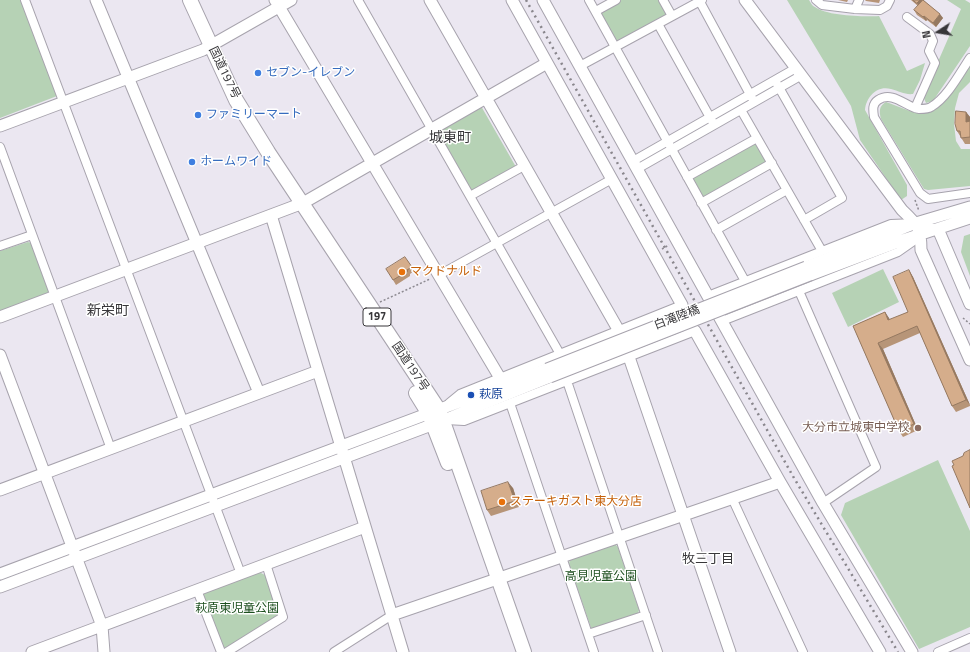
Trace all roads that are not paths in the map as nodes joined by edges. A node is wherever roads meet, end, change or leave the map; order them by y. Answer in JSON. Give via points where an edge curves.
{"nodes":[{"id":1,"x":25,"y":0,"type":"edge"},
{"id":2,"x":96,"y":0,"type":"edge"},
{"id":3,"x":183,"y":0,"type":"edge"},
{"id":4,"x":190,"y":0,"type":"edge"},
{"id":5,"x":291,"y":0,"type":"edge"},
{"id":6,"x":358,"y":0,"type":"edge"},
{"id":7,"x":430,"y":0,"type":"edge"},
{"id":8,"x":512,"y":0,"type":"edge"},
{"id":9,"x":543,"y":0,"type":"edge"},
{"id":10,"x":590,"y":0,"type":"edge"},
{"id":11,"x":616,"y":0,"type":"edge"},
{"id":12,"x":663,"y":0,"type":"edge"},
{"id":13,"x":700,"y":0,"type":"edge"},
{"id":14,"x":745,"y":0,"type":"edge"},
{"id":15,"x":816,"y":0,"type":"edge"},
{"id":16,"x":859,"y":0,"type":"edge"},
{"id":17,"x":890,"y":0,"type":"edge"},
{"id":18,"x":277,"y":4,"type":"edge"},
{"id":19,"x":855,"y":9,"type":"junction"},
{"id":20,"x":596,"y":11,"type":"junction"},
{"id":21,"x":672,"y":16,"type":"junction"},
{"id":22,"x":906,"y":17,"type":"dead end"},
{"id":23,"x":658,"y":24,"type":"junction"},
{"id":24,"x":616,"y":47,"type":"junction"},
{"id":25,"x":207,"y":48,"type":"junction"},
{"id":26,"x":970,"y":58,"type":"edge"},
{"id":27,"x":547,"y":63,"type":"junction"},
{"id":28,"x":580,"y":66,"type":"junction"},
{"id":29,"x":799,"y":71,"type":"junction"},
{"id":30,"x":128,"y":78,"type":"junction"},
{"id":31,"x":774,"y":80,"type":"junction"},
{"id":32,"x":779,"y":88,"type":"junction"},
{"id":33,"x":750,"y":94,"type":"junction"},
{"id":34,"x":486,"y":98,"type":"junction"},
{"id":35,"x":64,"y":102,"type":"junction"},
{"id":36,"x":755,"y":102,"type":"junction"},
{"id":37,"x":915,"y":108,"type":"junction"},
{"id":38,"x":741,"y":110,"type":"junction"},
{"id":39,"x":709,"y":117,"type":"junction"},
{"id":40,"x":714,"y":125,"type":"junction"},
{"id":41,"x":0,"y":126,"type":"edge"},
{"id":42,"x":431,"y":129,"type":"junction"},
{"id":43,"x":757,"y":138,"type":"junction"},
{"id":44,"x":667,"y":141,"type":"junction"},
{"id":45,"x":0,"y":148,"type":"edge"},
{"id":46,"x":672,"y":149,"type":"junction"},
{"id":47,"x":372,"y":163,"type":"junction"},
{"id":48,"x":772,"y":163,"type":"junction"},
{"id":49,"x":635,"y":165,"type":"junction"},
{"id":50,"x":524,"y":166,"type":"junction"},
{"id":51,"x":687,"y":177,"type":"junction"},
{"id":52,"x":612,"y":179,"type":"junction"},
{"id":53,"x":787,"y":190,"type":"junction"},
{"id":54,"x":970,"y":194,"type":"edge"},
{"id":55,"x":470,"y":196,"type":"junction"},
{"id":56,"x":701,"y":202,"type":"junction"},
{"id":57,"x":298,"y":204,"type":"junction"},
{"id":58,"x":970,"y":207,"type":"edge"},
{"id":59,"x":551,"y":213,"type":"junction"},
{"id":60,"x":271,"y":215,"type":"junction"},
{"id":61,"x":970,"y":218,"type":"edge"},
{"id":62,"x":804,"y":220,"type":"junction"},
{"id":63,"x":916,"y":223,"type":"junction"},
{"id":64,"x":938,"y":229,"type":"junction"},
{"id":65,"x":716,"y":230,"type":"junction"},
{"id":66,"x":32,"y":235,"type":"junction"},
{"id":67,"x":921,"y":235,"type":"junction"},
{"id":68,"x":197,"y":243,"type":"junction"},
{"id":69,"x":496,"y":243,"type":"junction"},
{"id":70,"x":0,"y":246,"type":"edge"},
{"id":71,"x":822,"y":251,"type":"junction"},
{"id":72,"x":126,"y":270,"type":"junction"},
{"id":73,"x":808,"y":271,"type":"junction"},
{"id":74,"x":439,"y":275,"type":"junction"},
{"id":75,"x":744,"y":281,"type":"junction"},
{"id":76,"x":799,"y":291,"type":"junction"},
{"id":77,"x":708,"y":296,"type":"junction"},
{"id":78,"x":55,"y":297,"type":"junction"},
{"id":79,"x":970,"y":304,"type":"edge"},
{"id":80,"x":682,"y":305,"type":"junction"},
{"id":81,"x":0,"y":317,"type":"edge"},
{"id":82,"x":722,"y":321,"type":"junction"},
{"id":83,"x":618,"y":331,"type":"junction"},
{"id":84,"x":695,"y":331,"type":"junction"},
{"id":85,"x":560,"y":354,"type":"junction"},
{"id":86,"x":0,"y":355,"type":"edge"},
{"id":87,"x":629,"y":356,"type":"junction"},
{"id":88,"x":970,"y":360,"type":"edge"},
{"id":89,"x":318,"y":371,"type":"junction"},
{"id":90,"x":500,"y":378,"type":"junction"},
{"id":91,"x":567,"y":381,"type":"junction"},
{"id":92,"x":259,"y":393,"type":"junction"},
{"id":93,"x":510,"y":403,"type":"junction"},
{"id":94,"x":436,"y":417,"type":"junction"},
{"id":95,"x":183,"y":422,"type":"junction"},
{"id":96,"x":341,"y":447,"type":"junction"},
{"id":97,"x":110,"y":449,"type":"junction"},
{"id":98,"x":344,"y":458,"type":"junction"},
{"id":99,"x":45,"y":474,"type":"junction"},
{"id":100,"x":780,"y":482,"type":"junction"},
{"id":101,"x":0,"y":490,"type":"edge"},
{"id":102,"x":211,"y":495,"type":"junction"},
{"id":103,"x":732,"y":498,"type":"junction"},
{"id":104,"x":823,"y":503,"type":"junction"},
{"id":105,"x":215,"y":506,"type":"junction"},
{"id":106,"x":684,"y":515,"type":"junction"},
{"id":107,"x":365,"y":527,"type":"junction"},
{"id":108,"x":619,"y":537,"type":"junction"},
{"id":109,"x":73,"y":547,"type":"junction"},
{"id":110,"x":562,"y":556,"type":"junction"},
{"id":111,"x":77,"y":558,"type":"junction"},
{"id":112,"x":266,"y":564,"type":"junction"},
{"id":113,"x":0,"y":574,"type":"edge"},
{"id":114,"x":240,"y":574,"type":"junction"},
{"id":115,"x":494,"y":579,"type":"junction"},
{"id":116,"x":0,"y":587,"type":"edge"},
{"id":117,"x":197,"y":590,"type":"junction"},
{"id":118,"x":392,"y":614,"type":"junction"},
{"id":119,"x":646,"y":615,"type":"junction"},
{"id":120,"x":102,"y":626,"type":"junction"},
{"id":121,"x":588,"y":634,"type":"junction"},
{"id":122,"x":970,"y":638,"type":"edge"},
{"id":123,"x":32,"y":652,"type":"edge"},
{"id":124,"x":104,"y":652,"type":"edge"},
{"id":125,"x":221,"y":652,"type":"edge"},
{"id":126,"x":227,"y":652,"type":"edge"},
{"id":127,"x":334,"y":652,"type":"edge"},
{"id":128,"x":403,"y":652,"type":"edge"},
{"id":129,"x":515,"y":652,"type":"edge"},
{"id":130,"x":524,"y":652,"type":"edge"},
{"id":131,"x":594,"y":652,"type":"edge"},
{"id":132,"x":658,"y":652,"type":"edge"},
{"id":133,"x":730,"y":652,"type":"edge"},
{"id":134,"x":803,"y":652,"type":"edge"},
{"id":135,"x":880,"y":652,"type":"edge"},
{"id":136,"x":912,"y":652,"type":"edge"},
{"id":137,"x":938,"y":652,"type":"edge"}],
"edges":[{"from":1,"to":35,"type":"street"},
{"from":2,"to":30,"type":"street"},
{"from":3,"to":25,"type":"highway","name":"国道197号","number":"197"},
{"from":4,"to":25,"type":"highway","name":"国道197号","number":"197"},
{"from":5,"to":18,"type":"street"},
{"from":6,"to":42,"type":"street"},
{"from":7,"to":34,"type":"street"},
{"from":8,"to":27,"type":"street"},
{"from":9,"to":28,"type":"street"},
{"from":10,"to":20,"type":"street"},
{"from":11,"to":20,"type":"street"},
{"from":12,"to":21,"type":"street"},
{"from":13,"to":21,"type":"street"},
{"from":13,"to":33,"type":"street"},
{"from":14,"to":29,"type":"street"},
{"from":15,"to":19,"type":"street","via":[[822,5]]},
{"from":16,"to":19,"type":"street"},
{"from":17,"to":19,"type":"street","via":[[887,6],[880,10]]},
{"from":18,"to":25,"type":"street"},
{"from":18,"to":47,"type":"street"},
{"from":20,"to":24,"type":"street"},
{"from":21,"to":23,"type":"street"},
{"from":22,"to":37,"type":"street","via":[[930,34],[933,41],[929,51],[935,63]]},
{"from":23,"to":24,"type":"street"},
{"from":23,"to":39,"type":"street"},
{"from":24,"to":28,"type":"street"},
{"from":24,"to":44,"type":"street"},
{"from":25,"to":30,"type":"street"},
{"from":25,"to":57,"type":"highway","name":"国道197号","number":"197","via":[[231,106]]},
{"from":26,"to":37,"type":"street","via":[[944,95],[930,108]]},
{"from":27,"to":34,"type":"street"},
{"from":27,"to":52,"type":"street"},
{"from":28,"to":49,"type":"street"},
{"from":29,"to":31,"type":"street"},
{"from":29,"to":32,"type":"street"},
{"from":29,"to":63,"type":"street","via":[[902,210]]},
{"from":30,"to":35,"type":"street"},
{"from":30,"to":68,"type":"street"},
{"from":31,"to":32,"type":"street"},
{"from":31,"to":33,"type":"street"},
{"from":32,"to":36,"type":"street"},
{"from":32,"to":62,"type":"street","via":[[842,198]]},
{"from":33,"to":36,"type":"street"},
{"from":33,"to":39,"type":"street"},
{"from":34,"to":42,"type":"street"},
{"from":34,"to":50,"type":"street"},
{"from":35,"to":41,"type":"street"},
{"from":35,"to":72,"type":"street"},
{"from":36,"to":38,"type":"street"},
{"from":37,"to":54,"type":"street","via":[[889,97],[876,101],[873,107],[874,116],[920,193],[928,199]]},
{"from":38,"to":40,"type":"street"},
{"from":38,"to":43,"type":"street"},
{"from":39,"to":40,"type":"street"},
{"from":39,"to":44,"type":"street"},
{"from":40,"to":46,"type":"street"},
{"from":42,"to":47,"type":"street"},
{"from":42,"to":55,"type":"street"},
{"from":43,"to":48,"type":"street"},
{"from":43,"to":51,"type":"street"},
{"from":44,"to":46,"type":"street"},
{"from":44,"to":49,"type":"street"},
{"from":45,"to":66,"type":"street"},
{"from":46,"to":49,"type":"street"},
{"from":46,"to":51,"type":"street"},
{"from":47,"to":57,"type":"street"},
{"from":47,"to":74,"type":"street"},
{"from":48,"to":53,"type":"street"},
{"from":48,"to":56,"type":"street"},
{"from":49,"to":77,"type":"street"},
{"from":50,"to":55,"type":"street"},
{"from":50,"to":59,"type":"street"},
{"from":51,"to":56,"type":"street"},
{"from":52,"to":59,"type":"street"},
{"from":52,"to":80,"type":"street"},
{"from":53,"to":62,"type":"street"},
{"from":53,"to":65,"type":"street"},
{"from":55,"to":69,"type":"street"},
{"from":56,"to":65,"type":"street"},
{"from":57,"to":60,"type":"street"},
{"from":57,"to":94,"type":"highway","name":"国道197号","number":"197"},
{"from":57,"to":94,"type":"highway","name":"国道197号","number":"197","via":[[370,306]]},
{"from":58,"to":63,"type":"street"},
{"from":59,"to":69,"type":"street"},
{"from":59,"to":83,"type":"street"},
{"from":60,"to":68,"type":"street"},
{"from":60,"to":89,"type":"street"},
{"from":61,"to":64,"type":"street"},
{"from":62,"to":71,"type":"street"},
{"from":63,"to":64,"type":"street"},
{"from":63,"to":67,"type":"street"},
{"from":63,"to":71,"type":"street","via":[[891,224]]},
{"from":63,"to":73,"type":"street"},
{"from":64,"to":67,"type":"street"},
{"from":64,"to":79,"type":"street"},
{"from":65,"to":75,"type":"street"},
{"from":66,"to":70,"type":"street"},
{"from":66,"to":78,"type":"street"},
{"from":67,"to":73,"type":"street"},
{"from":67,"to":76,"type":"street","via":[[898,252]]},
{"from":67,"to":88,"type":"street","via":[[921,250]]},
{"from":68,"to":72,"type":"street"},
{"from":68,"to":92,"type":"street"},
{"from":69,"to":74,"type":"street"},
{"from":69,"to":85,"type":"street"},
{"from":71,"to":75,"type":"street"},
{"from":72,"to":78,"type":"street"},
{"from":72,"to":95,"type":"street"},
{"from":73,"to":94,"type":"street","name":"白滝陸橋","bridge":true},
{"from":74,"to":90,"type":"street"},
{"from":75,"to":77,"type":"street"},
{"from":76,"to":82,"type":"street"},
{"from":76,"to":104,"type":"street","via":[[876,467]]},
{"from":77,"to":82,"type":"street"},
{"from":78,"to":81,"type":"street"},
{"from":78,"to":97,"type":"street"},
{"from":80,"to":83,"type":"street"},
{"from":80,"to":84,"type":"street","via":[[681,313],[689,328]]},
{"from":82,"to":104,"type":"street"},
{"from":83,"to":85,"type":"street"},
{"from":83,"to":87,"type":"street"},
{"from":84,"to":87,"type":"street"},
{"from":84,"to":100,"type":"street"},
{"from":85,"to":90,"type":"street"},
{"from":86,"to":99,"type":"street"},
{"from":87,"to":91,"type":"street"},
{"from":87,"to":106,"type":"street"},
{"from":89,"to":92,"type":"street"},
{"from":89,"to":96,"type":"street"},
{"from":90,"to":94,"type":"street","via":[[460,394]]},
{"from":91,"to":93,"type":"street"},
{"from":91,"to":108,"type":"street"},
{"from":92,"to":95,"type":"street"},
{"from":93,"to":94,"type":"street","via":[[464,421]]},
{"from":93,"to":110,"type":"street"},
{"from":94,"to":96,"type":"street"},
{"from":94,"to":98,"type":"street"},
{"from":94,"to":115,"type":"highway","name":"国道197号","number":"197"},
{"from":95,"to":97,"type":"street"},
{"from":95,"to":102,"type":"street"},
{"from":96,"to":98,"type":"street"},
{"from":96,"to":102,"type":"street"},
{"from":97,"to":99,"type":"street"},
{"from":98,"to":105,"type":"street"},
{"from":98,"to":107,"type":"street"},
{"from":99,"to":101,"type":"street"},
{"from":99,"to":109,"type":"street"},
{"from":100,"to":103,"type":"street"},
{"from":100,"to":135,"type":"street"},
{"from":102,"to":105,"type":"street"},
{"from":102,"to":109,"type":"street"},
{"from":103,"to":106,"type":"street"},
{"from":103,"to":134,"type":"street"},
{"from":104,"to":136,"type":"street"},
{"from":105,"to":111,"type":"street"},
{"from":105,"to":114,"type":"street"},
{"from":106,"to":108,"type":"street"},
{"from":106,"to":133,"type":"street"},
{"from":107,"to":112,"type":"street"},
{"from":107,"to":118,"type":"street"},
{"from":108,"to":110,"type":"street"},
{"from":108,"to":119,"type":"street"},
{"from":109,"to":111,"type":"street"},
{"from":109,"to":113,"type":"street"},
{"from":110,"to":115,"type":"street"},
{"from":110,"to":121,"type":"street"},
{"from":111,"to":116,"type":"street"},
{"from":111,"to":120,"type":"street"},
{"from":112,"to":114,"type":"street"},
{"from":112,"to":126,"type":"street","via":[[282,617]]},
{"from":114,"to":117,"type":"street"},
{"from":115,"to":118,"type":"street"},
{"from":115,"to":129,"type":"highway","name":"国道197号","number":"197"},
{"from":115,"to":130,"type":"highway","name":"国道197号","number":"197"},
{"from":117,"to":120,"type":"street"},
{"from":117,"to":125,"type":"street"},
{"from":118,"to":127,"type":"street"},
{"from":118,"to":128,"type":"street"},
{"from":119,"to":121,"type":"street"},
{"from":119,"to":132,"type":"street"},
{"from":120,"to":123,"type":"street"},
{"from":120,"to":124,"type":"street"},
{"from":121,"to":131,"type":"street"},
{"from":122,"to":137,"type":"street"}]}
